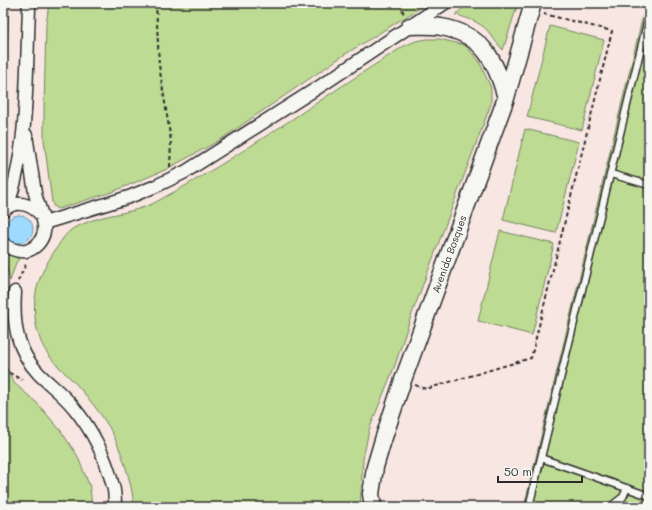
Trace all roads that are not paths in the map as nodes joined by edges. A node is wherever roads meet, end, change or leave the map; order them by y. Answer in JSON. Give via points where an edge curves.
{"nodes":[{"id":1,"x":445,"y":3,"type":"edge"},
{"id":2,"x":29,"y":5,"type":"edge"},
{"id":3,"x":532,"y":7,"type":"edge"},
{"id":4,"x":649,"y":15,"type":"edge"},
{"id":5,"x":410,"y":26,"type":"junction"},
{"id":6,"x":506,"y":98,"type":"junction"},
{"id":7,"x":24,"y":124,"type":"junction"},
{"id":8,"x":611,"y":174,"type":"junction"},
{"id":9,"x":649,"y":185,"type":"edge"},
{"id":10,"x":5,"y":209,"type":"edge"},
{"id":11,"x":42,"y":219,"type":"junction"},
{"id":12,"x":3,"y":244,"type":"edge"},
{"id":13,"x":15,"y":292,"type":"road end"},
{"id":14,"x":541,"y":458,"type":"junction"},
{"id":15,"x":627,"y":488,"type":"junction"},
{"id":16,"x":649,"y":496,"type":"edge"},
{"id":17,"x":115,"y":507,"type":"edge"},
{"id":18,"x":372,"y":507,"type":"edge"},
{"id":19,"x":529,"y":507,"type":"edge"},
{"id":20,"x":610,"y":507,"type":"edge"}],
"edges":[{"from":1,"to":5,"type":"street"},
{"from":2,"to":7,"type":"street"},
{"from":3,"to":6,"type":"street","name":"Avenida Bosques"},
{"from":4,"to":8,"type":"lane"},
{"from":5,"to":6,"type":"street","via":[[441,27],[472,38],[483,47],[493,61]]},
{"from":5,"to":11,"type":"street","via":[[170,180],[129,197]]},
{"from":6,"to":18,"type":"street","name":"Avenida Bosques","via":[[383,440],[375,468]]},
{"from":7,"to":10,"type":"street","via":[[14,191]]},
{"from":7,"to":11,"type":"street"},
{"from":8,"to":9,"type":"lane"},
{"from":8,"to":14,"type":"lane"},
{"from":10,"to":11,"type":"street","via":[[20,204],[28,205],[35,209]]},
{"from":11,"to":12,"type":"street","via":[[43,235],[36,247],[15,251]]},
{"from":13,"to":17,"type":"street","via":[[14,313],[22,348],[38,372],[73,406],[90,431],[113,487]]},
{"from":14,"to":15,"type":"lane"},
{"from":14,"to":19,"type":"lane"},
{"from":15,"to":16,"type":"lane"},
{"from":15,"to":20,"type":"lane","via":[[623,497]]}]}
